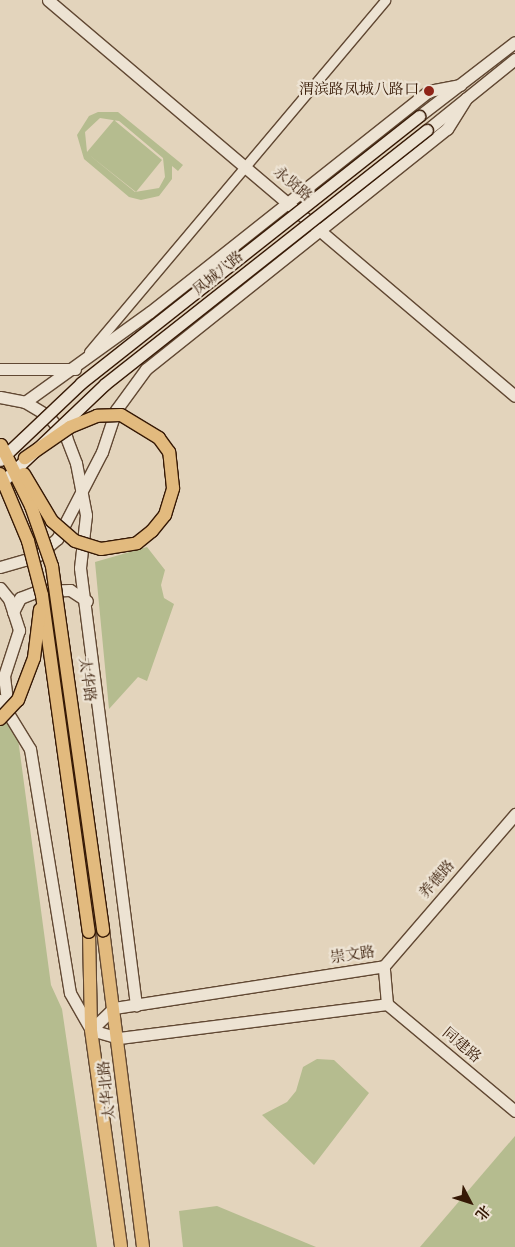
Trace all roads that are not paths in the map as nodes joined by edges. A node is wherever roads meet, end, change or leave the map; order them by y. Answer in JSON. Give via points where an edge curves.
{"nodes":[{"id":1,"x":48,"y":0,"type":"edge"},
{"id":2,"x":385,"y":0,"type":"edge"},
{"id":3,"x":515,"y":42,"type":"edge"},
{"id":4,"x":515,"y":59,"type":"edge"},
{"id":5,"x":460,"y":85,"type":"junction"},
{"id":6,"x":466,"y":99,"type":"junction"},
{"id":7,"x":245,"y":165,"type":"junction"},
{"id":8,"x":289,"y":201,"type":"junction"},
{"id":9,"x":320,"y":229,"type":"junction"},
{"id":10,"x":150,"y":312,"type":"junction"},
{"id":11,"x":168,"y":351,"type":"junction"},
{"id":12,"x":0,"y":369,"type":"edge"},
{"id":13,"x":75,"y":369,"type":"junction"},
{"id":14,"x":515,"y":396,"type":"edge"},
{"id":15,"x":0,"y":397,"type":"edge"},
{"id":16,"x":25,"y":402,"type":"junction"},
{"id":17,"x":0,"y":436,"type":"edge"},
{"id":18,"x":0,"y":444,"type":"edge"},
{"id":19,"x":25,"y":458,"type":"junction"},
{"id":20,"x":0,"y":460,"type":"edge"},
{"id":21,"x":0,"y":474,"type":"edge"},
{"id":22,"x":0,"y":484,"type":"edge"},
{"id":23,"x":81,"y":491,"type":"junction"},
{"id":24,"x":0,"y":567,"type":"edge"},
{"id":25,"x":0,"y":588,"type":"edge"},
{"id":26,"x":42,"y":594,"type":"junction"},
{"id":27,"x":87,"y":601,"type":"junction"},
{"id":28,"x":13,"y":612,"type":"junction"},
{"id":29,"x":0,"y":700,"type":"edge"},
{"id":30,"x":0,"y":719,"type":"edge"},
{"id":31,"x":16,"y":725,"type":"junction"},
{"id":32,"x":515,"y":814,"type":"edge"},
{"id":33,"x":103,"y":930,"type":"joint"},
{"id":34,"x":89,"y":932,"type":"joint"},
{"id":35,"x":384,"y":966,"type":"junction"},
{"id":36,"x":387,"y":1004,"type":"junction"},
{"id":37,"x":136,"y":1005,"type":"junction"},
{"id":38,"x":114,"y":1008,"type":"junction"},
{"id":39,"x":91,"y":1030,"type":"junction"},
{"id":40,"x":118,"y":1038,"type":"junction"},
{"id":41,"x":515,"y":1111,"type":"edge"},
{"id":42,"x":121,"y":1247,"type":"edge"},
{"id":43,"x":143,"y":1247,"type":"edge"}],
"edges":[{"from":1,"to":7,"type":"street","name":"永贤路"},
{"from":2,"to":7,"type":"street"},
{"from":3,"to":5,"type":"street","name":"凤城八路"},
{"from":4,"to":6,"type":"street","name":"凤城八路"},
{"from":5,"to":8,"type":"street","name":"凤城八路","via":[[429,91]]},
{"from":5,"to":20,"type":"street","name":"凤城八路","bridge":true,"via":[[81,383]]},
{"from":6,"to":9,"type":"street","name":"凤城八路","via":[[447,129]]},
{"from":6,"to":19,"type":"street","name":"凤城八路","bridge":true,"via":[[105,384]]},
{"from":7,"to":8,"type":"street","name":"永贤路"},
{"from":7,"to":13,"type":"street"},
{"from":8,"to":9,"type":"street","name":"永贤路"},
{"from":8,"to":10,"type":"street","name":"凤城八路"},
{"from":9,"to":11,"type":"street","name":"凤城八路"},
{"from":9,"to":14,"type":"street","name":"永贤路"},
{"from":10,"to":11,"type":"street","via":[[145,326],[152,340]]},
{"from":10,"to":13,"type":"street","name":"凤城八路"},
{"from":11,"to":23,"type":"street","name":"凤城八路","via":[[146,369],[116,410]]},
{"from":12,"to":13,"type":"street"},
{"from":13,"to":16,"type":"street","name":"凤城八路"},
{"from":15,"to":16,"type":"street"},
{"from":16,"to":23,"type":"street","via":[[48,416],[66,437]]},
{"from":17,"to":19,"type":"main road","bridge":true,"via":[[52,521],[75,541],[101,549],[137,543],[165,515],[173,488],[168,452],[142,424],[121,415],[97,416],[70,427]]},
{"from":18,"to":33,"type":"main road","name":"太华路","bridge":true,"via":[[31,506],[52,566]]},
{"from":19,"to":22,"type":"street","name":"凤城八路","bridge":true},
{"from":21,"to":26,"type":"main road","name":"太华路","bridge":true,"via":[[28,541]]},
{"from":23,"to":24,"type":"street","name":"凤城八路","via":[[57,539],[36,557]]},
{"from":23,"to":27,"type":"street","via":[[86,515],[80,568]]},
{"from":25,"to":28,"type":"street"},
{"from":26,"to":30,"type":"main road","bridge":true,"via":[[34,658],[18,700]]},
{"from":26,"to":34,"type":"main road","name":"太华路","bridge":true},
{"from":27,"to":28,"type":"street","via":[[70,590],[38,591],[20,598]]},
{"from":27,"to":37,"type":"street"},
{"from":28,"to":31,"type":"street","via":[[19,630],[4,676],[5,691]]},
{"from":29,"to":31,"type":"street"},
{"from":31,"to":39,"type":"street","via":[[30,749],[70,993]]},
{"from":32,"to":35,"type":"street","name":"养德路"},
{"from":33,"to":38,"type":"main road","name":"太华北路"},
{"from":34,"to":39,"type":"main road","name":"太华北路"},
{"from":35,"to":36,"type":"street","name":"崇文路"},
{"from":35,"to":37,"type":"street","name":"崇文路"},
{"from":36,"to":40,"type":"street"},
{"from":36,"to":41,"type":"street","name":"同建路"},
{"from":37,"to":38,"type":"street","name":"崇文路"},
{"from":38,"to":39,"type":"street"},
{"from":38,"to":40,"type":"main road","name":"太华北路"},
{"from":39,"to":40,"type":"street"},
{"from":39,"to":42,"type":"main road","name":"太华北路"},
{"from":40,"to":43,"type":"main road","name":"太华北路"}]}
